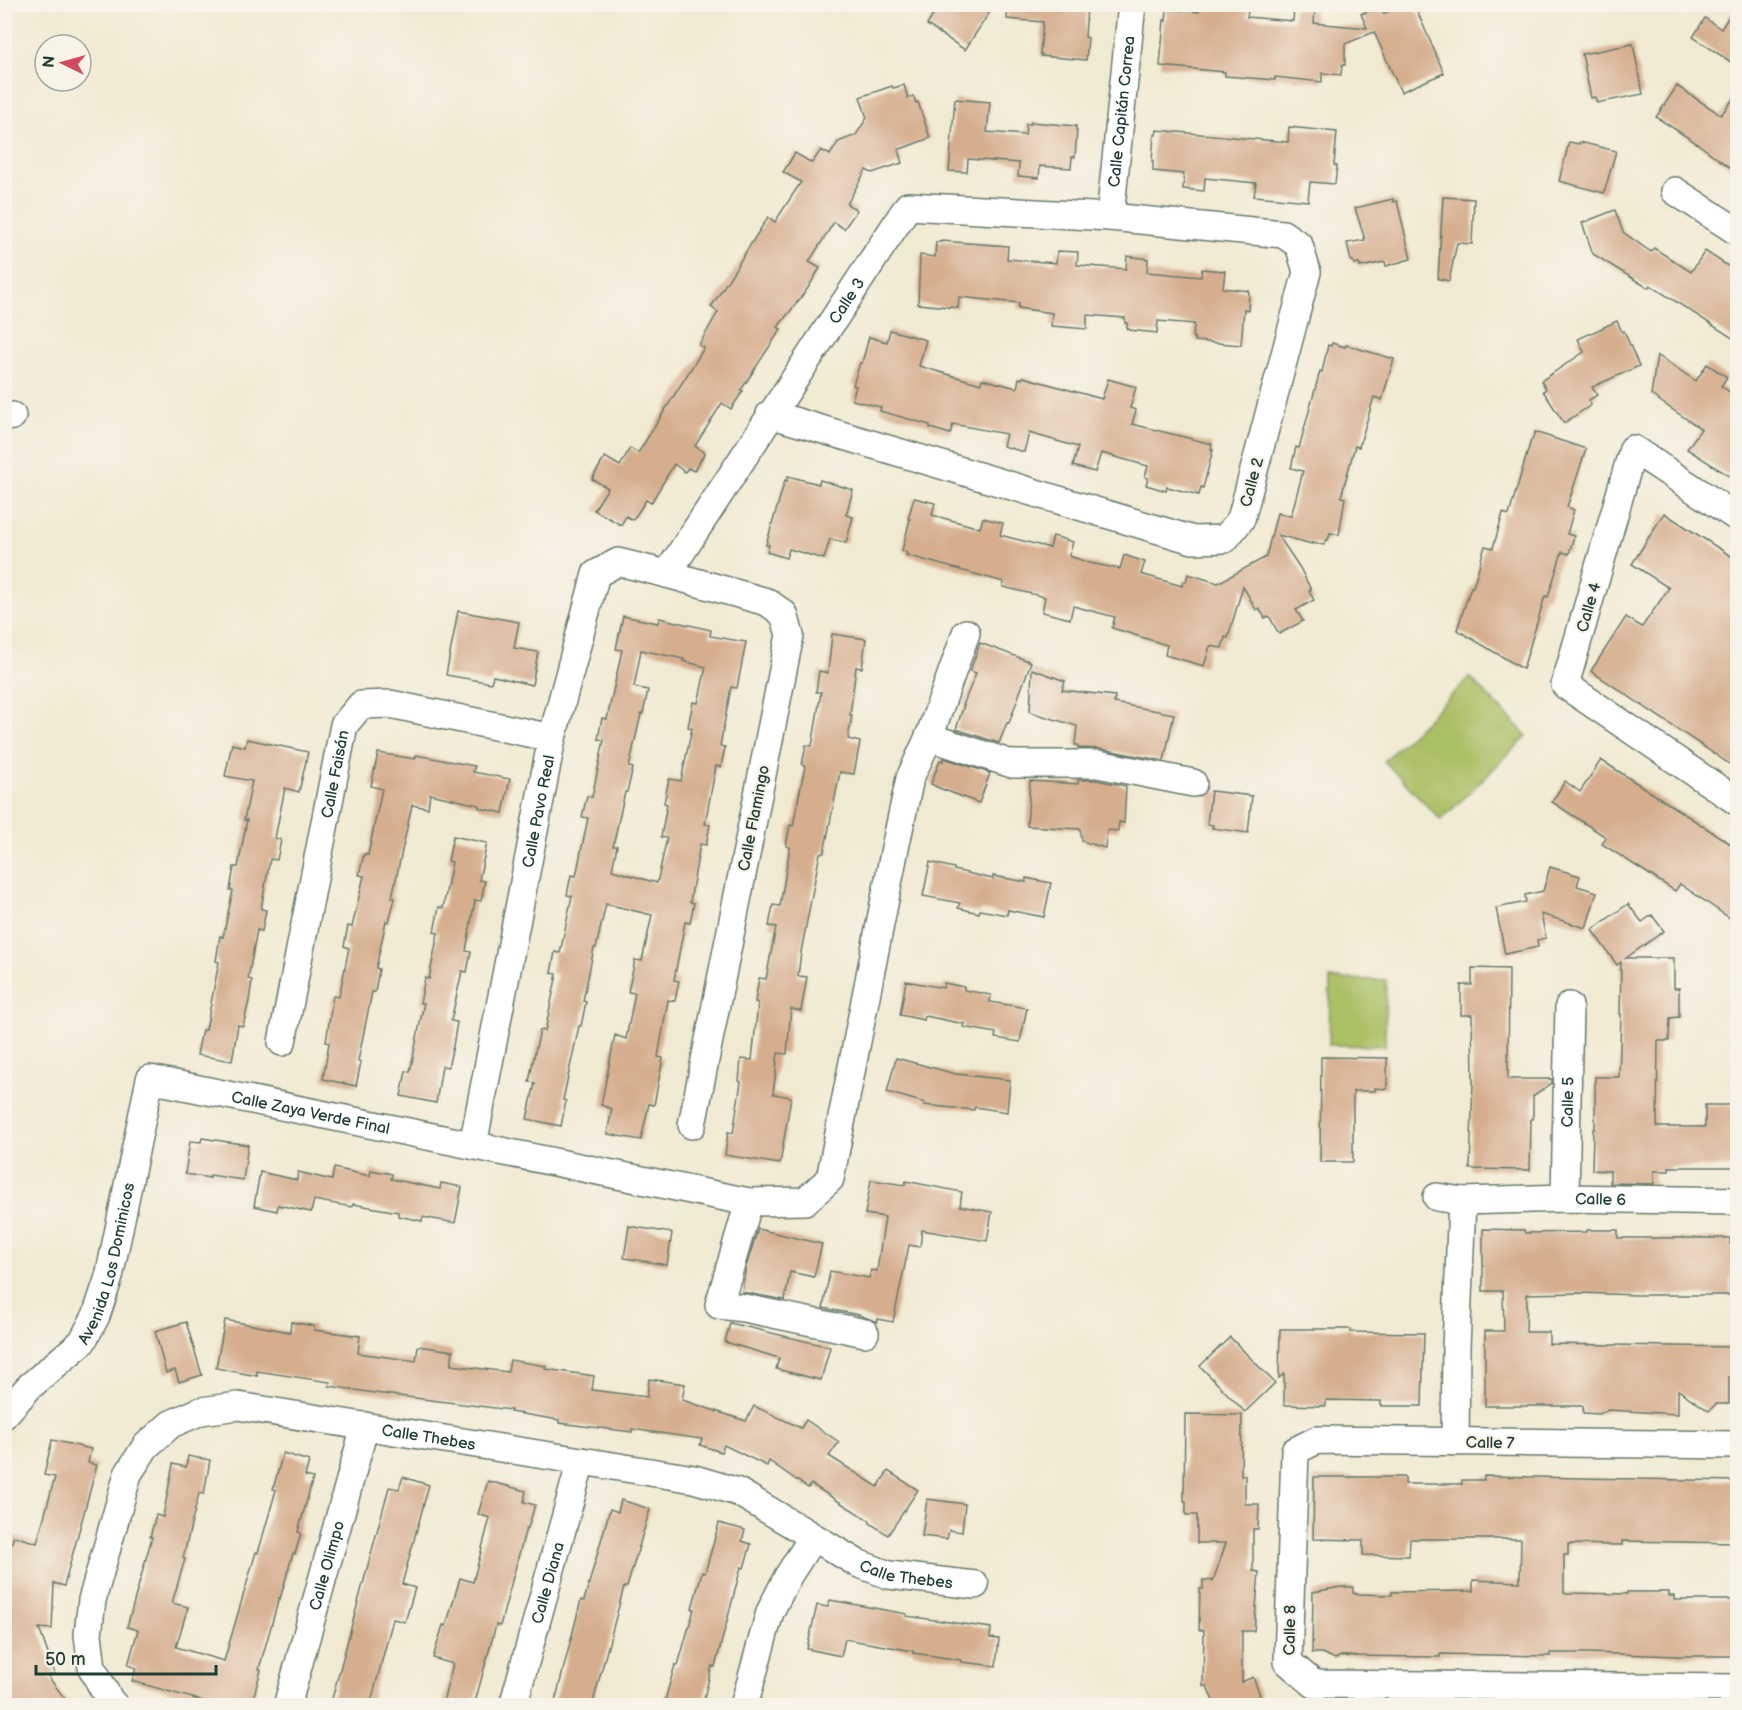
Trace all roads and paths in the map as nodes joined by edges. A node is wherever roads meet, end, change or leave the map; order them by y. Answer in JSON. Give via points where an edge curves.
{"nodes":[{"id":1,"x":1132,"y":4,"type":"edge"},
{"id":2,"x":1675,"y":191,"type":"dead end"},
{"id":3,"x":1115,"y":218,"type":"junction"},
{"id":4,"x":1737,"y":232,"type":"edge"},
{"id":5,"x":770,"y":414,"type":"junction"},
{"id":6,"x":1737,"y":518,"type":"edge"},
{"id":7,"x":677,"y":577,"type":"junction"},
{"id":8,"x":966,"y":633,"type":"dead end"},
{"id":9,"x":929,"y":736,"type":"junction"},
{"id":10,"x":552,"y":738,"type":"junction"},
{"id":11,"x":1193,"y":783,"type":"dead end"},
{"id":12,"x":1737,"y":802,"type":"edge"},
{"id":13,"x":1569,"y":1006,"type":"dead end"},
{"id":14,"x":282,"y":1042,"type":"dead end"},
{"id":15,"x":150,"y":1079,"type":"joint"},
{"id":16,"x":692,"y":1125,"type":"dead end"},
{"id":17,"x":474,"y":1145,"type":"junction"},
{"id":18,"x":1565,"y":1197,"type":"junction"},
{"id":19,"x":1737,"y":1201,"type":"edge"},
{"id":20,"x":749,"y":1202,"type":"junction"},
{"id":21,"x":865,"y":1333,"type":"dead end"},
{"id":22,"x":4,"y":1415,"type":"edge"},
{"id":23,"x":365,"y":1426,"type":"junction"},
{"id":24,"x":1455,"y":1442,"type":"junction"},
{"id":25,"x":1737,"y":1445,"type":"edge"},
{"id":26,"x":580,"y":1461,"type":"junction"},
{"id":27,"x":1293,"y":1502,"type":"joint"},
{"id":28,"x":813,"y":1537,"type":"junction"},
{"id":29,"x":975,"y":1585,"type":"dead end"},
{"id":30,"x":1737,"y":1688,"type":"edge"},
{"id":31,"x":115,"y":1706,"type":"edge"},
{"id":32,"x":287,"y":1706,"type":"edge"},
{"id":33,"x":513,"y":1706,"type":"edge"},
{"id":34,"x":744,"y":1706,"type":"edge"}],
"edges":[{"from":1,"to":3,"type":"street","name":"Calle Capitán Correa"},
{"from":2,"to":4,"type":"street"},
{"from":3,"to":5,"type":"street","name":"Calle 3","via":[[908,206]]},
{"from":3,"to":5,"type":"street","name":"Calle 2","via":[[1283,234],[1299,245],[1307,272],[1241,519],[1225,539],[1193,540]]},
{"from":5,"to":7,"type":"street","name":"Calle 3"},
{"from":6,"to":12,"type":"street","name":"Calle 4","via":[[1633,448],[1565,686]]},
{"from":7,"to":10,"type":"street","name":"Calle Pavo Real","via":[[618,562],[596,574]]},
{"from":7,"to":16,"type":"street","name":"Calle Flamingo","via":[[767,602],[784,614],[790,635]]},
{"from":8,"to":9,"type":"street","name":"Calle Zaya Verde Final"},
{"from":9,"to":11,"type":"street","via":[[1012,764],[1098,764]]},
{"from":9,"to":20,"type":"street","name":"Calle Zaya Verde Final","via":[[910,778],[894,848],[830,1179],[805,1201]]},
{"from":10,"to":14,"type":"street","name":"Calle Faisán","via":[[390,704],[361,705],[344,725]]},
{"from":10,"to":17,"type":"street","name":"Calle Pavo Real"},
{"from":13,"to":18,"type":"street","name":"Calle 5"},
{"from":15,"to":17,"type":"street","name":"Calle Zaya Verde Final"},
{"from":15,"to":22,"type":"street","name":"Avenida Los Dominicos","via":[[109,1277],[96,1316],[82,1342]]},
{"from":17,"to":20,"type":"street","name":"Calle Zaya Verde Final"},
{"from":18,"to":19,"type":"street","name":"Calle 6"},
{"from":18,"to":24,"type":"street","name":"Calle 6","via":[[1449,1199],[1456,1348]]},
{"from":20,"to":21,"type":"street","via":[[719,1305]]},
{"from":23,"to":26,"type":"street","name":"Calle Thebes"},
{"from":23,"to":31,"type":"street","name":"Calle Thebes","via":[[238,1406],[201,1411],[171,1424],[146,1446],[128,1474],[92,1600],[88,1634],[92,1668]]},
{"from":23,"to":32,"type":"street","name":"Calle Olimpo"},
{"from":24,"to":25,"type":"street","name":"Calle 7"},
{"from":24,"to":27,"type":"street","name":"Calle 7","via":[[1317,1440],[1295,1451]]},
{"from":26,"to":28,"type":"street","name":"Calle Thebes","via":[[694,1479],[738,1492]]},
{"from":26,"to":33,"type":"street","name":"Calle Diana"},
{"from":27,"to":30,"type":"street","name":"Calle 8","via":[[1288,1662],[1314,1684]]},
{"from":28,"to":29,"type":"street","name":"Calle Thebes","via":[[857,1563],[889,1575]]},
{"from":28,"to":34,"type":"street","via":[[770,1612]]}]}
